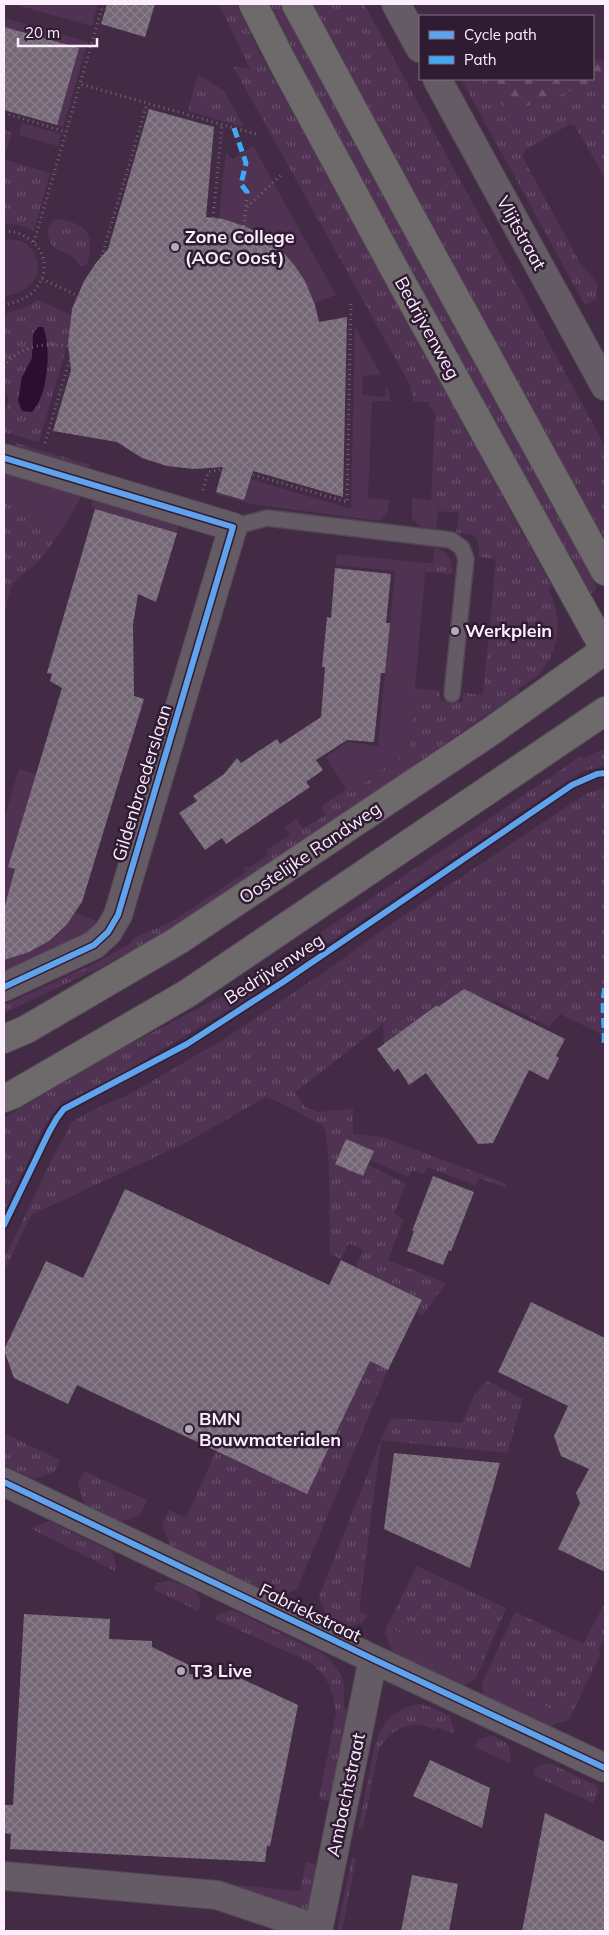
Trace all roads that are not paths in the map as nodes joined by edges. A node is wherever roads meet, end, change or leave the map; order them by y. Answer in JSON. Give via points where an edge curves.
{"nodes":[{"id":1,"x":253,"y":4,"type":"edge"},
{"id":2,"x":296,"y":4,"type":"edge"},
{"id":3,"x":396,"y":4,"type":"edge"},
{"id":4,"x":419,"y":46,"type":"edge"},
{"id":5,"x":438,"y":80,"type":"edge"},
{"id":6,"x":605,"y":386,"type":"edge"},
{"id":7,"x":4,"y":458,"type":"edge"},
{"id":8,"x":234,"y":527,"type":"junction"},
{"id":9,"x":605,"y":571,"type":"edge"},
{"id":10,"x":605,"y":650,"type":"edge"},
{"id":11,"x":452,"y":694,"type":"dead end"},
{"id":12,"x":605,"y":711,"type":"edge"},
{"id":13,"x":4,"y":987,"type":"edge"},
{"id":14,"x":4,"y":1039,"type":"edge"},
{"id":15,"x":4,"y":1098,"type":"edge"},
{"id":16,"x":4,"y":1482,"type":"edge"},
{"id":17,"x":374,"y":1660,"type":"junction"},
{"id":18,"x":605,"y":1768,"type":"edge"},
{"id":19,"x":4,"y":1876,"type":"edge"},
{"id":20,"x":318,"y":1930,"type":"edge"}],
"edges":[{"from":1,"to":10,"type":"main road","name":"Bedrijvenweg","via":[[397,274]]},
{"from":2,"to":9,"type":"main road"},
{"from":3,"to":4,"type":"street"},
{"from":5,"to":6,"type":"street","name":"Vlijtstraat"},
{"from":7,"to":8,"type":"street"},
{"from":8,"to":11,"type":"lane","via":[[267,518],[451,540],[462,548],[466,559]]},
{"from":8,"to":13,"type":"street","name":"Gildenbroederslaan","via":[[118,915],[108,932],[94,945]]},
{"from":10,"to":14,"type":"main road","name":"Oostelijke Randweg","via":[[490,732],[179,940],[27,1029]]},
{"from":12,"to":15,"type":"main road","via":[[188,993]]},
{"from":16,"to":17,"type":"street","name":"Fabriekstraat"},
{"from":17,"to":18,"type":"street","name":"Fabriekstraat"},
{"from":17,"to":20,"type":"street","name":"Ambachtstraat"},
{"from":19,"to":20,"type":"street","via":[[217,1895]]}]}
